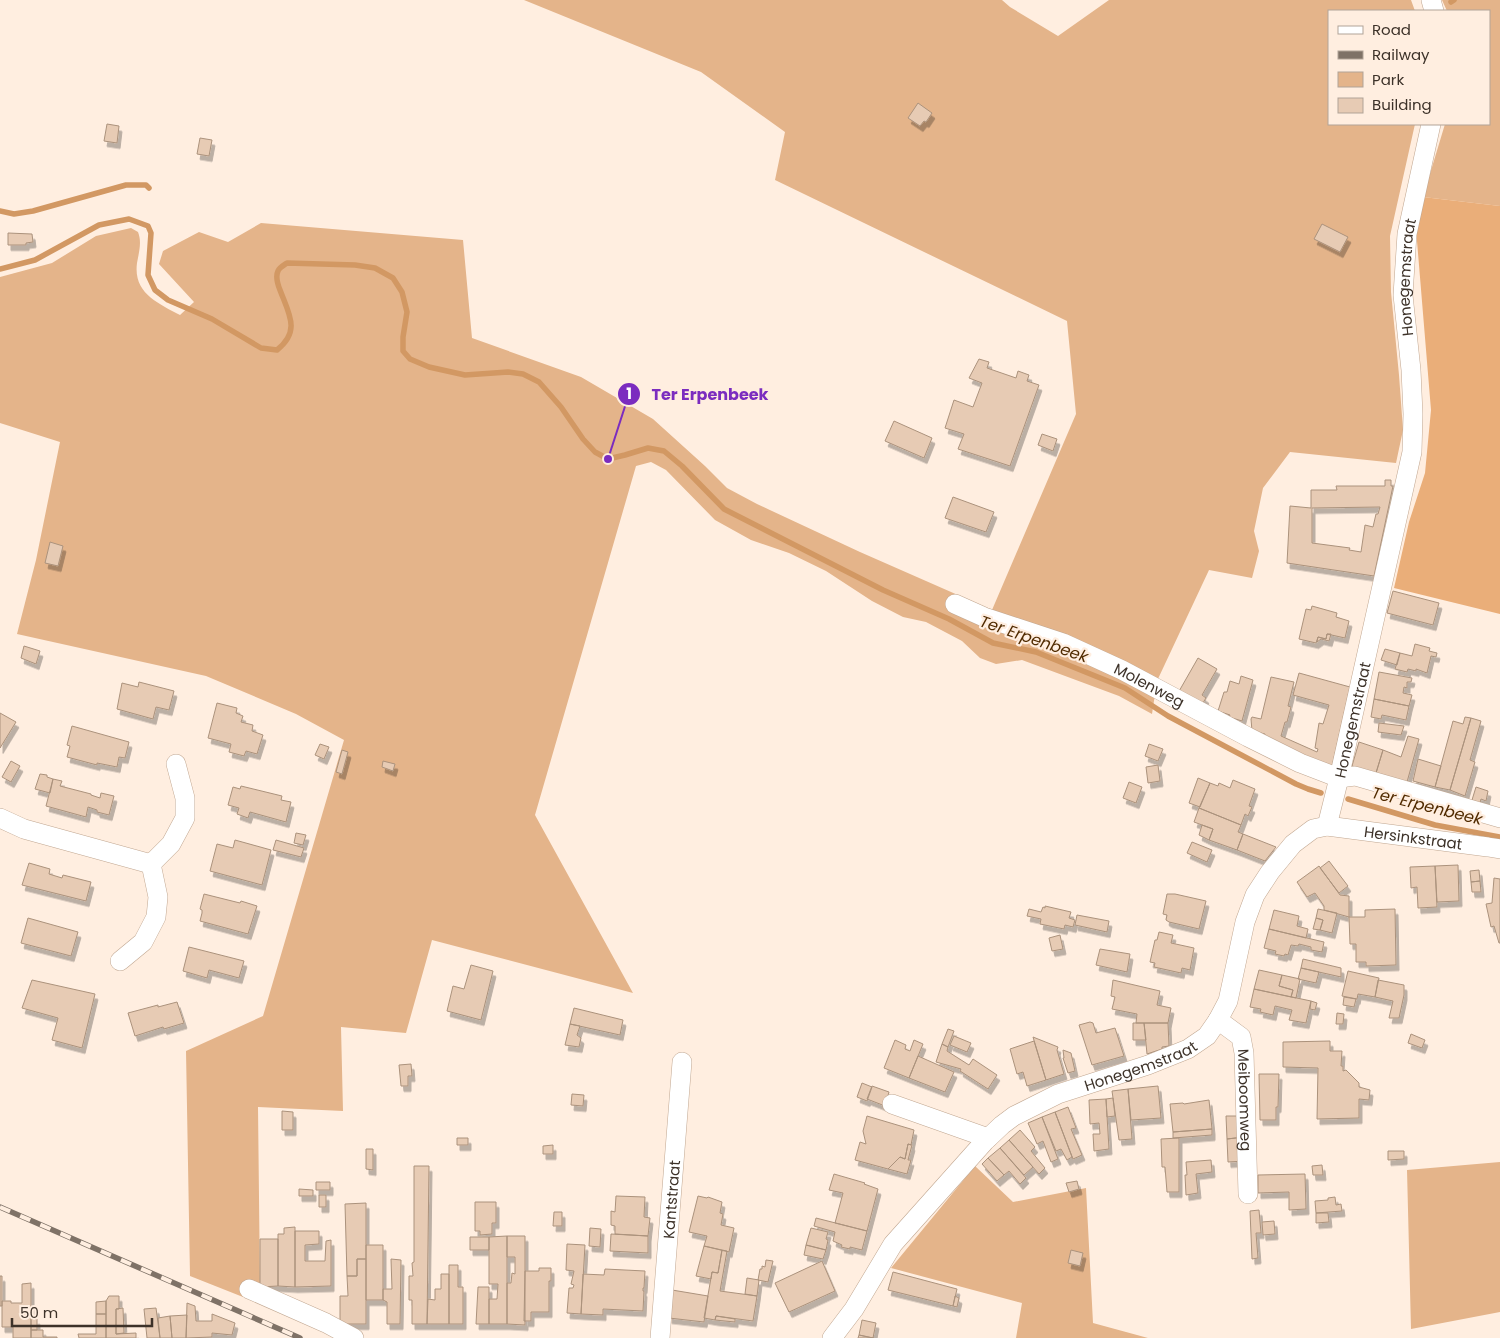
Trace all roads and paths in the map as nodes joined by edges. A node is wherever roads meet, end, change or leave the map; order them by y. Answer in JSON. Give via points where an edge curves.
{"nodes":[{"id":1,"x":1431,"y":125,"type":"edge"},
{"id":2,"x":955,"y":604,"type":"dead end"},
{"id":3,"x":176,"y":764,"type":"dead end"},
{"id":4,"x":1340,"y":778,"type":"junction"},
{"id":5,"x":0,"y":818,"type":"edge"},
{"id":6,"x":1500,"y":818,"type":"edge"},
{"id":7,"x":1327,"y":826,"type":"junction"},
{"id":8,"x":1500,"y":849,"type":"edge"},
{"id":9,"x":151,"y":864,"type":"junction"},
{"id":10,"x":120,"y":960,"type":"dead end"},
{"id":11,"x":1218,"y":1020,"type":"junction"},
{"id":12,"x":682,"y":1062,"type":"dead end"},
{"id":13,"x":892,"y":1104,"type":"dead end"},
{"id":14,"x":988,"y":1138,"type":"junction"},
{"id":15,"x":1248,"y":1194,"type":"dead end"},
{"id":16,"x":249,"y":1289,"type":"dead end"},
{"id":17,"x":354,"y":1338,"type":"edge"},
{"id":18,"x":660,"y":1338,"type":"edge"},
{"id":19,"x":832,"y":1338,"type":"edge"}],
"edges":[{"from":1,"to":4,"type":"street","name":"Honegemstraat","via":[[1407,234],[1403,295],[1411,370],[1412,452]]},
{"from":2,"to":4,"type":"street","name":"Molenweg","via":[[1063,643],[1122,670],[1300,763]]},
{"from":3,"to":9,"type":"street","via":[[185,818],[171,844]]},
{"from":4,"to":6,"type":"street","name":"Molenweg","via":[[1355,776]]},
{"from":4,"to":7,"type":"street","name":"Honegemstraat"},
{"from":5,"to":9,"type":"street","via":[[24,829]]},
{"from":7,"to":8,"type":"street","name":"Hersinkstraat"},
{"from":7,"to":11,"type":"street","name":"Honegemstraat","via":[[1313,829],[1293,844],[1255,895],[1245,922],[1228,1001]]},
{"from":9,"to":10,"type":"street","via":[[158,898],[156,918],[143,942]]},
{"from":11,"to":14,"type":"street","name":"Honegemstraat","via":[[1207,1036],[1188,1049],[1058,1094],[1014,1116]]},
{"from":11,"to":15,"type":"street","name":"Meiboomweg","via":[[1241,1037],[1244,1053]]},
{"from":12,"to":18,"type":"street","name":"Kantstraat"},
{"from":13,"to":14,"type":"street"},
{"from":14,"to":19,"type":"street","name":"Honegemstraat","via":[[893,1244]]},
{"from":16,"to":17,"type":"street"}]}
